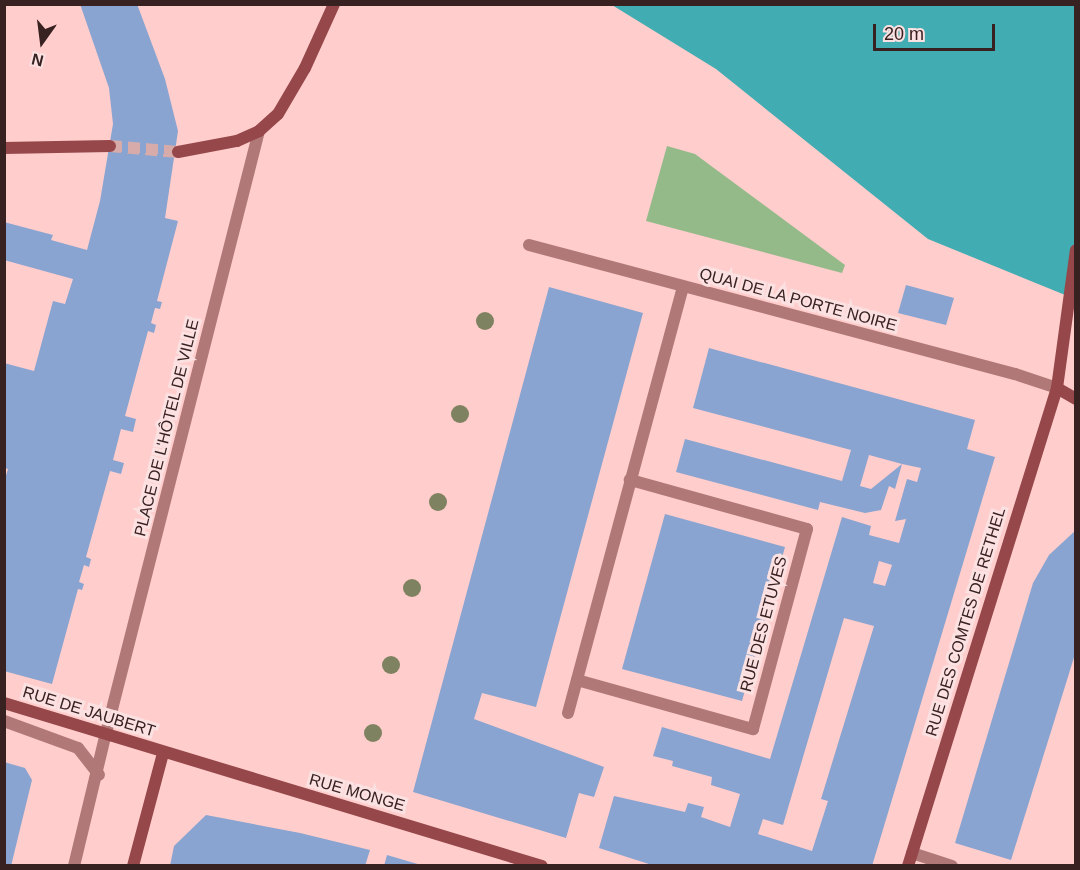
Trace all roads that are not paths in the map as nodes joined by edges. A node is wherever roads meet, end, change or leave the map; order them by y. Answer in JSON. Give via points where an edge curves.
{"nodes":[{"id":1,"x":334,"y":4,"type":"edge"},
{"id":2,"x":259,"y":131,"type":"junction"},
{"id":3,"x":110,"y":146,"type":"tunnel mouth"},
{"id":4,"x":4,"y":148,"type":"edge"},
{"id":5,"x":178,"y":152,"type":"tunnel mouth"},
{"id":6,"x":529,"y":245,"type":"dead end"},
{"id":7,"x":1076,"y":250,"type":"edge"},
{"id":8,"x":683,"y":287,"type":"junction"},
{"id":9,"x":1057,"y":388,"type":"junction"},
{"id":10,"x":1076,"y":399,"type":"edge"},
{"id":11,"x":630,"y":480,"type":"junction"},
{"id":12,"x":577,"y":680,"type":"junction"},
{"id":13,"x":4,"y":704,"type":"edge"},
{"id":14,"x":568,"y":713,"type":"dead end"},
{"id":15,"x":4,"y":721,"type":"edge"},
{"id":16,"x":106,"y":733,"type":"junction"},
{"id":17,"x":163,"y":753,"type":"junction"},
{"id":18,"x":99,"y":775,"type":"junction"},
{"id":19,"x":912,"y":853,"type":"junction"},
{"id":20,"x":74,"y":866,"type":"edge"},
{"id":21,"x":133,"y":866,"type":"edge"},
{"id":22,"x":542,"y":866,"type":"edge"},
{"id":23,"x":908,"y":866,"type":"edge"},
{"id":24,"x":952,"y":866,"type":"edge"}],
"edges":[{"from":1,"to":2,"type":"main road","via":[[293,91],[278,114]]},
{"from":2,"to":5,"type":"main road","via":[[237,141]]},
{"from":2,"to":16,"type":"street","name":"PLACE DE L'HÔTEL DE VILLE"},
{"from":3,"to":4,"type":"main road"},
{"from":6,"to":8,"type":"street","name":"QUAI DE LA PORTE NOIRE"},
{"from":7,"to":9,"type":"main road","name":"RUE DES COMTES DE RETHEL"},
{"from":8,"to":9,"type":"street","name":"QUAI DE LA PORTE NOIRE"},
{"from":8,"to":11,"type":"street"},
{"from":9,"to":10,"type":"main road"},
{"from":9,"to":19,"type":"main road","name":"RUE DES COMTES DE RETHEL"},
{"from":11,"to":12,"type":"street"},
{"from":11,"to":12,"type":"street","name":"RUE DES ETUVES","via":[[807,529],[753,729]]},
{"from":12,"to":14,"type":"street"},
{"from":13,"to":16,"type":"main road","name":"RUE DE JAUBERT"},
{"from":15,"to":18,"type":"street","via":[[78,748]]},
{"from":16,"to":17,"type":"main road","name":"RUE DE JAUBERT"},
{"from":16,"to":18,"type":"street","name":"PLACE DE L'HÔTEL DE VILLE"},
{"from":17,"to":21,"type":"main road"},
{"from":17,"to":22,"type":"main road","name":"RUE MONGE"},
{"from":18,"to":20,"type":"street","name":"PLACE DE L'HÔTEL DE VILLE"},
{"from":19,"to":23,"type":"main road","name":"RUE DES COMTES DE RETHEL"},
{"from":19,"to":24,"type":"street"}]}
